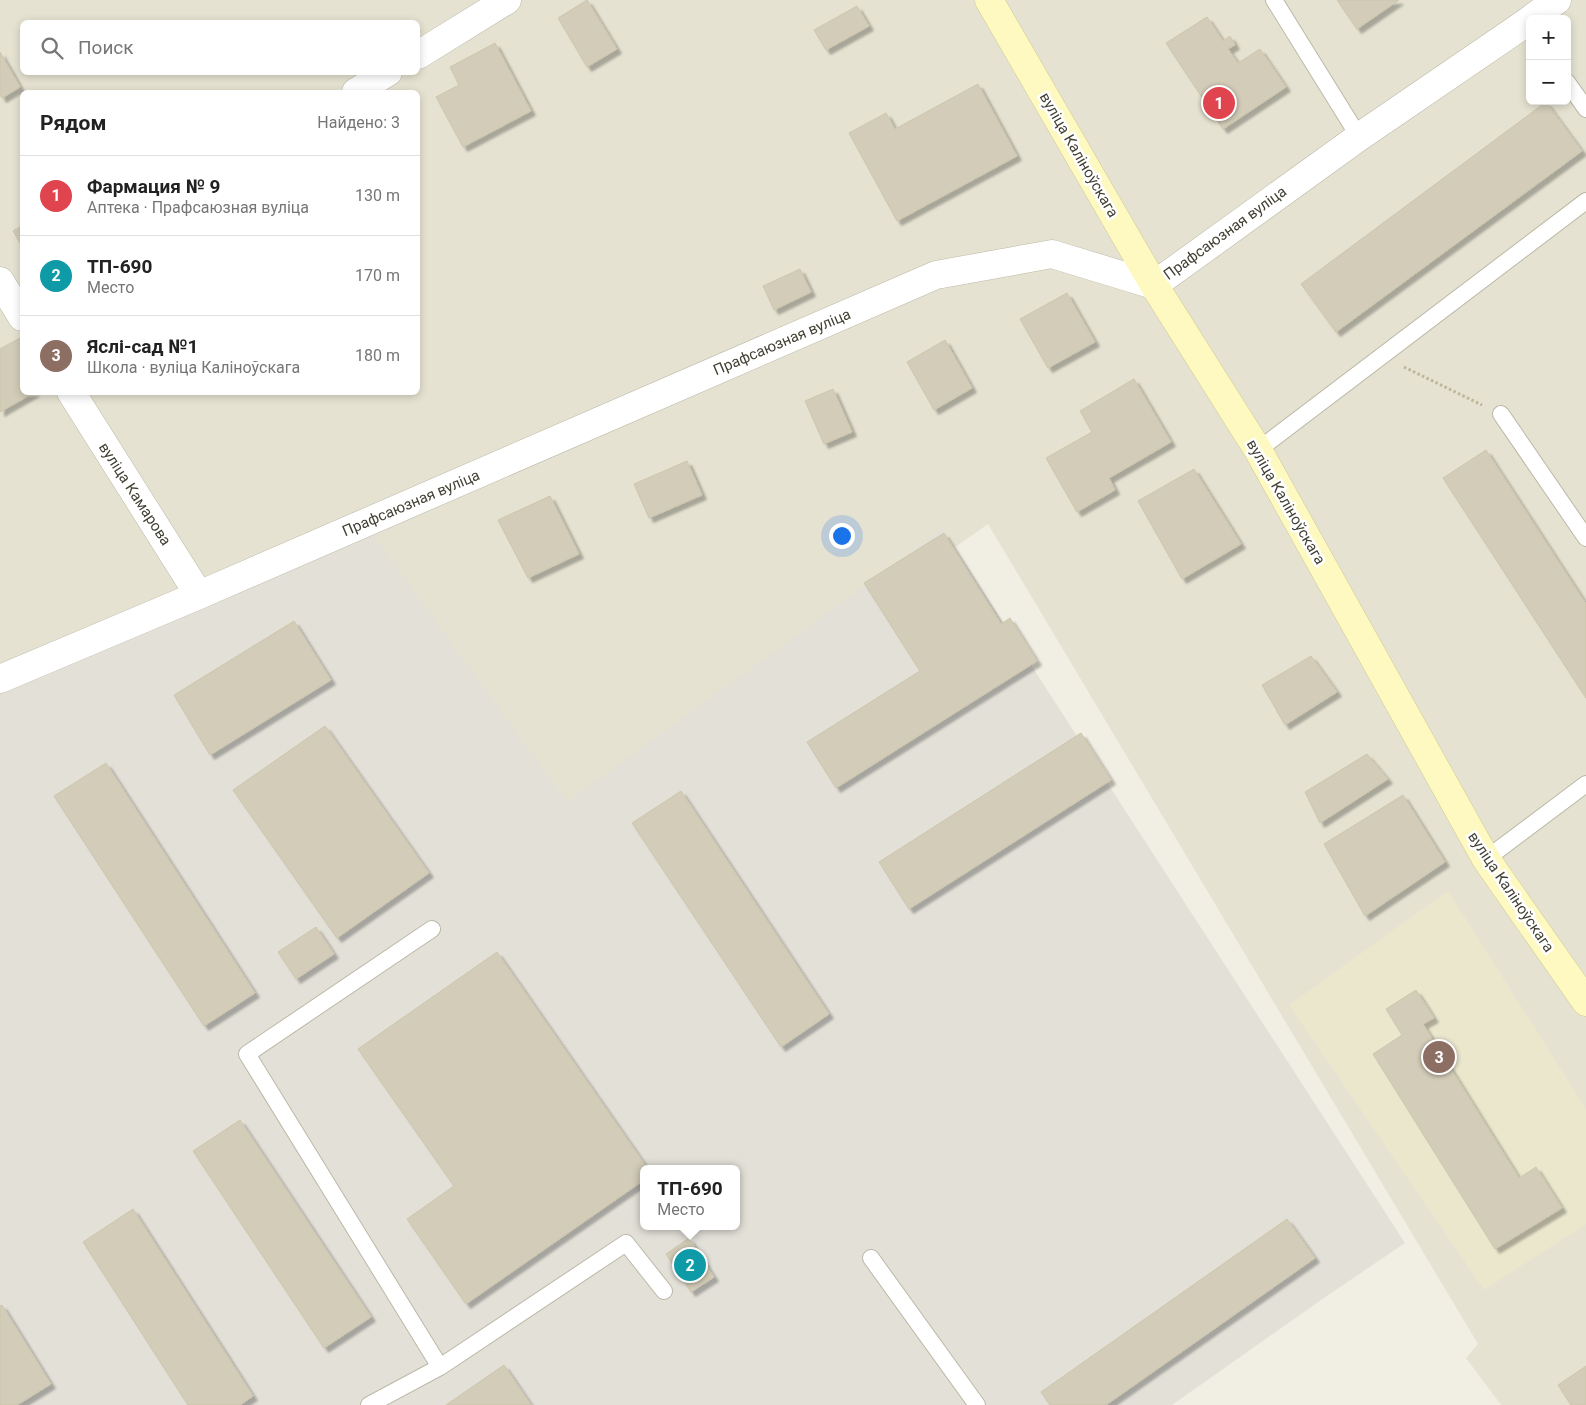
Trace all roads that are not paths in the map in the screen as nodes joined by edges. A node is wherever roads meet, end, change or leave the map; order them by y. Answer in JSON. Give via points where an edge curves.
{"nodes":[{"id":1,"x":507,"y":0,"type":"edge"},
{"id":2,"x":989,"y":0,"type":"edge"},
{"id":3,"x":1274,"y":0,"type":"edge"},
{"id":4,"x":1557,"y":0,"type":"edge"},
{"id":5,"x":1538,"y":15,"type":"edge"},
{"id":6,"x":1526,"y":24,"type":"edge"},
{"id":7,"x":420,"y":53,"type":"edge"},
{"id":8,"x":383,"y":75,"type":"edge"},
{"id":9,"x":1571,"y":88,"type":"edge"},
{"id":10,"x":359,"y":90,"type":"edge"},
{"id":11,"x":1586,"y":109,"type":"edge"},
{"id":12,"x":1359,"y":137,"type":"junction"},
{"id":13,"x":1586,"y":202,"type":"edge"},
{"id":14,"x":0,"y":281,"type":"edge"},
{"id":15,"x":1154,"y":285,"type":"junction"},
{"id":16,"x":15,"y":310,"type":"edge"},
{"id":17,"x":73,"y":395,"type":"edge"},
{"id":18,"x":1501,"y":414,"type":"road end"},
{"id":19,"x":1258,"y":450,"type":"junction"},
{"id":20,"x":1586,"y":538,"type":"edge"},
{"id":21,"x":200,"y":594,"type":"junction"},
{"id":22,"x":0,"y":679,"type":"edge"},
{"id":23,"x":1586,"y":784,"type":"edge"},
{"id":24,"x":1486,"y":859,"type":"junction"},
{"id":25,"x":432,"y":929,"type":"dead end"},
{"id":26,"x":1586,"y":1002,"type":"edge"},
{"id":27,"x":871,"y":1258,"type":"dead end"},
{"id":28,"x":664,"y":1291,"type":"dead end"},
{"id":29,"x":440,"y":1366,"type":"junction"},
{"id":30,"x":369,"y":1405,"type":"edge"},
{"id":31,"x":977,"y":1405,"type":"edge"}],
"edges":[{"from":1,"to":7,"type":"street"},
{"from":2,"to":15,"type":"main road","name":"вуліца Каліноўскага"},
{"from":3,"to":12,"type":"lane"},
{"from":4,"to":5,"type":"street","name":"Прафсаюзная вуліца"},
{"from":6,"to":12,"type":"street","name":"Прафсаюзная вуліца"},
{"from":8,"to":10,"type":"street"},
{"from":9,"to":11,"type":"lane"},
{"from":12,"to":15,"type":"street","name":"Прафсаюзная вуліца"},
{"from":13,"to":19,"type":"lane"},
{"from":14,"to":16,"type":"street"},
{"from":15,"to":19,"type":"main road","name":"вуліца Каліноўскага"},
{"from":15,"to":21,"type":"street","name":"Прафсаюзная вуліца","via":[[1052,254],[936,275]]},
{"from":17,"to":21,"type":"street","name":"вуліца Камарова"},
{"from":18,"to":20,"type":"lane"},
{"from":19,"to":24,"type":"main road","name":"вуліца Каліноўскага"},
{"from":21,"to":22,"type":"street","name":"Прафсаюзная вуліца"},
{"from":23,"to":24,"type":"lane"},
{"from":24,"to":26,"type":"main road","name":"вуліца Каліноўскага"},
{"from":25,"to":29,"type":"lane","via":[[247,1054]]},
{"from":27,"to":31,"type":"lane"},
{"from":28,"to":29,"type":"lane","via":[[626,1243]]},
{"from":29,"to":30,"type":"lane"}]}
